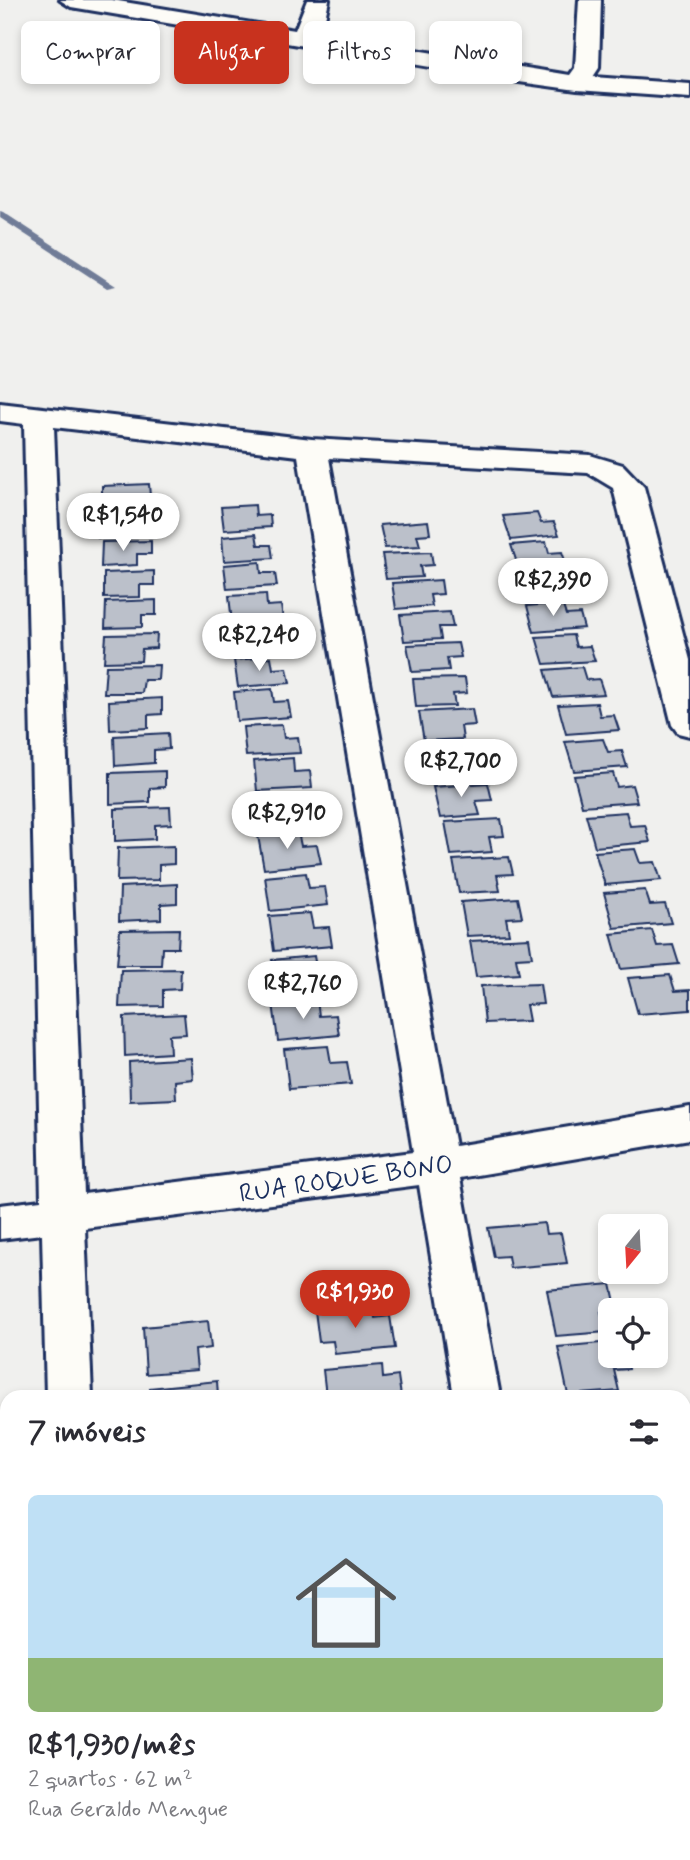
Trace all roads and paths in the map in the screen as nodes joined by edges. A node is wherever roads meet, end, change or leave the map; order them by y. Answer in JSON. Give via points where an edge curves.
{"nodes":[{"id":1,"x":71,"y":0,"type":"edge"},
{"id":2,"x":318,"y":0,"type":"edge"},
{"id":3,"x":590,"y":0,"type":"edge"},
{"id":4,"x":301,"y":38,"type":"junction"},
{"id":5,"x":577,"y":83,"type":"junction"},
{"id":6,"x":690,"y":91,"type":"edge"},
{"id":7,"x":0,"y":412,"type":"edge"},
{"id":8,"x":39,"y":417,"type":"junction"},
{"id":9,"x":312,"y":448,"type":"junction"},
{"id":10,"x":689,"y":717,"type":"edge"},
{"id":11,"x":690,"y":1123,"type":"edge"},
{"id":12,"x":436,"y":1166,"type":"junction"},
{"id":13,"x":64,"y":1216,"type":"junction"},
{"id":14,"x":0,"y":1222,"type":"edge"},
{"id":15,"x":69,"y":1390,"type":"edge"},
{"id":16,"x":476,"y":1390,"type":"edge"}],
"edges":[{"from":1,"to":4,"type":"street"},
{"from":2,"to":4,"type":"street","via":[[312,23]]},
{"from":3,"to":5,"type":"street","via":[[587,68]]},
{"from":4,"to":5,"type":"street"},
{"from":5,"to":6,"type":"street"},
{"from":7,"to":8,"type":"street"},
{"from":8,"to":9,"type":"street"},
{"from":8,"to":13,"type":"street"},
{"from":9,"to":10,"type":"street","via":[[590,464],[620,476],[628,487]]},
{"from":9,"to":12,"type":"street"},
{"from":11,"to":12,"type":"street","name":"RUA ROQUE BONO"},
{"from":12,"to":13,"type":"street","name":"RUA ROQUE BONO"},
{"from":12,"to":16,"type":"street"},
{"from":13,"to":14,"type":"street","name":"RUA ROQUE BONO"},
{"from":13,"to":15,"type":"street"}]}
